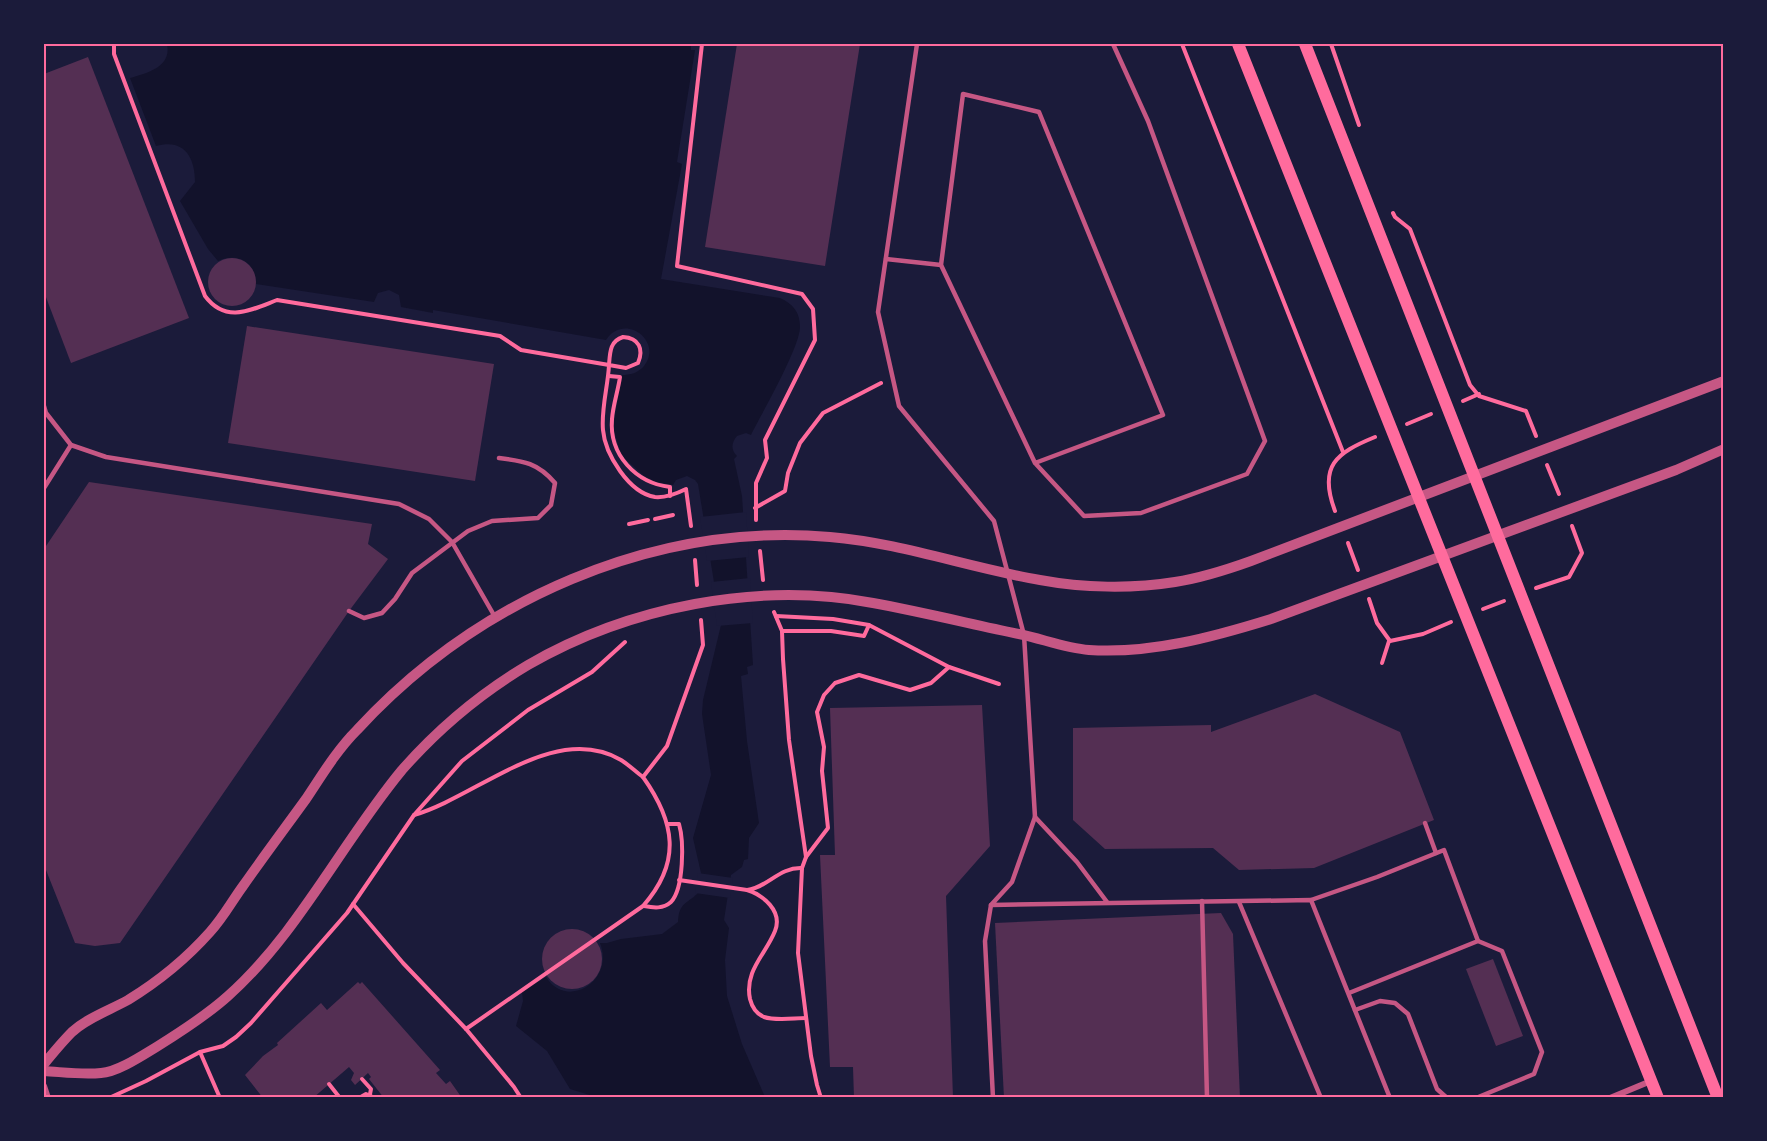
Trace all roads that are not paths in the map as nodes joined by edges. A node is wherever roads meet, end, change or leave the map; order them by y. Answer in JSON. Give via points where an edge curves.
{"nodes":[{"id":1,"x":917,"y":44,"type":"edge"},
{"id":2,"x":1113,"y":44,"type":"edge"},
{"id":3,"x":1238,"y":44,"type":"edge"},
{"id":4,"x":1305,"y":44,"type":"edge"},
{"id":5,"x":886,"y":259,"type":"junction"},
{"id":6,"x":941,"y":265,"type":"junction"},
{"id":7,"x":1724,"y":381,"type":"edge"},
{"id":8,"x":44,"y":406,"type":"edge"},
{"id":9,"x":71,"y":445,"type":"junction"},
{"id":10,"x":1724,"y":449,"type":"edge"},
{"id":11,"x":499,"y":458,"type":"dead end"},
{"id":12,"x":1035,"y":462,"type":"junction"},
{"id":13,"x":1473,"y":476,"type":"junction"},
{"id":14,"x":44,"y":488,"type":"edge"},
{"id":15,"x":1418,"y":497,"type":"junction"},
{"id":16,"x":1496,"y":536,"type":"junction"},
{"id":17,"x":452,"y":542,"type":"junction"},
{"id":18,"x":1441,"y":555,"type":"junction"},
{"id":19,"x":1006,"y":573,"type":"junction"},
{"id":20,"x":349,"y":611,"type":"dead end"},
{"id":21,"x":495,"y":617,"type":"junction"},
{"id":22,"x":1024,"y":635,"type":"junction"},
{"id":23,"x":1035,"y":817,"type":"junction"},
{"id":24,"x":1425,"y":823,"type":"dead end"},
{"id":25,"x":1436,"y":853,"type":"junction"},
{"id":26,"x":1311,"y":900,"type":"junction"},
{"id":27,"x":1202,"y":901,"type":"junction"},
{"id":28,"x":1107,"y":902,"type":"junction"},
{"id":29,"x":1239,"y":902,"type":"junction"},
{"id":30,"x":991,"y":905,"type":"junction"},
{"id":31,"x":1478,"y":940,"type":"junction"},
{"id":32,"x":1349,"y":993,"type":"junction"},
{"id":33,"x":1355,"y":1010,"type":"junction"},
{"id":34,"x":44,"y":1064,"type":"edge"},
{"id":35,"x":44,"y":1071,"type":"edge"},
{"id":36,"x":1651,"y":1080,"type":"junction"},
{"id":37,"x":44,"y":1086,"type":"edge"},
{"id":38,"x":48,"y":1098,"type":"edge"},
{"id":39,"x":993,"y":1098,"type":"edge"},
{"id":40,"x":1207,"y":1098,"type":"edge"},
{"id":41,"x":1321,"y":1098,"type":"edge"},
{"id":42,"x":1390,"y":1098,"type":"edge"},
{"id":43,"x":1448,"y":1098,"type":"edge"},
{"id":44,"x":1476,"y":1098,"type":"edge"},
{"id":45,"x":1610,"y":1098,"type":"edge"},
{"id":46,"x":1658,"y":1098,"type":"edge"},
{"id":47,"x":1718,"y":1098,"type":"edge"}],
"edges":[{"from":1,"to":5,"type":"lane"},
{"from":2,"to":12,"type":"lane","via":[[1148,121],[1265,441],[1247,474],[1142,513],[1084,516]]},
{"from":3,"to":15,"type":"main road"},
{"from":4,"to":13,"type":"main road"},
{"from":5,"to":6,"type":"lane"},
{"from":5,"to":19,"type":"lane","via":[[878,312],[899,406],[994,521]]},
{"from":6,"to":12,"type":"lane"},
{"from":6,"to":12,"type":"lane","via":[[963,94],[1039,112],[1163,415]]},
{"from":7,"to":13,"type":"street"},
{"from":8,"to":9,"type":"lane"},
{"from":9,"to":14,"type":"lane"},
{"from":9,"to":17,"type":"lane","via":[[106,458],[399,504],[429,519]]},
{"from":10,"to":16,"type":"street"},
{"from":11,"to":17,"type":"lane","via":[[544,470],[555,483],[551,505],[538,518],[492,521]]},
{"from":13,"to":15,"type":"street"},
{"from":13,"to":16,"type":"main road"},
{"from":15,"to":18,"type":"main road"},
{"from":15,"to":19,"type":"street","via":[[1223,571],[1175,582],[1086,585]]},
{"from":16,"to":18,"type":"street"},
{"from":16,"to":47,"type":"main road"},
{"from":17,"to":20,"type":"lane","via":[[412,573],[382,613],[364,618]]},
{"from":17,"to":21,"type":"lane"},
{"from":18,"to":22,"type":"street","via":[[1271,619],[1163,645],[1086,650]]},
{"from":18,"to":36,"type":"main road"},
{"from":19,"to":21,"type":"street","via":[[913,550],[844,539],[767,536],[679,546],[615,562],[527,599]]},
{"from":19,"to":22,"type":"lane"},
{"from":21,"to":34,"type":"street","via":[[423,666],[356,730],[225,913],[192,951],[150,986],[74,1030]]},
{"from":22,"to":23,"type":"lane"},
{"from":22,"to":35,"type":"street","via":[[871,602],[765,596],[654,612],[571,643],[505,680],[436,733],[388,788],[279,939],[247,977],[204,1016],[103,1074]]},
{"from":23,"to":28,"type":"lane"},
{"from":23,"to":30,"type":"lane","via":[[1012,882]]},
{"from":24,"to":25,"type":"lane"},
{"from":25,"to":26,"type":"lane"},
{"from":25,"to":31,"type":"lane","via":[[1444,850]]},
{"from":26,"to":29,"type":"lane"},
{"from":26,"to":32,"type":"lane"},
{"from":27,"to":28,"type":"lane"},
{"from":27,"to":29,"type":"lane"},
{"from":27,"to":40,"type":"lane"},
{"from":28,"to":30,"type":"lane"},
{"from":29,"to":41,"type":"lane"},
{"from":30,"to":39,"type":"lane","via":[[985,941]]},
{"from":31,"to":32,"type":"lane"},
{"from":31,"to":44,"type":"lane","via":[[1502,951],[1542,1052],[1534,1074]]},
{"from":32,"to":33,"type":"lane"},
{"from":33,"to":42,"type":"lane"},
{"from":33,"to":43,"type":"lane","via":[[1380,1001],[1395,1003],[1408,1014],[1437,1089]]},
{"from":36,"to":45,"type":"street"},
{"from":36,"to":46,"type":"main road"},
{"from":37,"to":38,"type":"street"}]}
